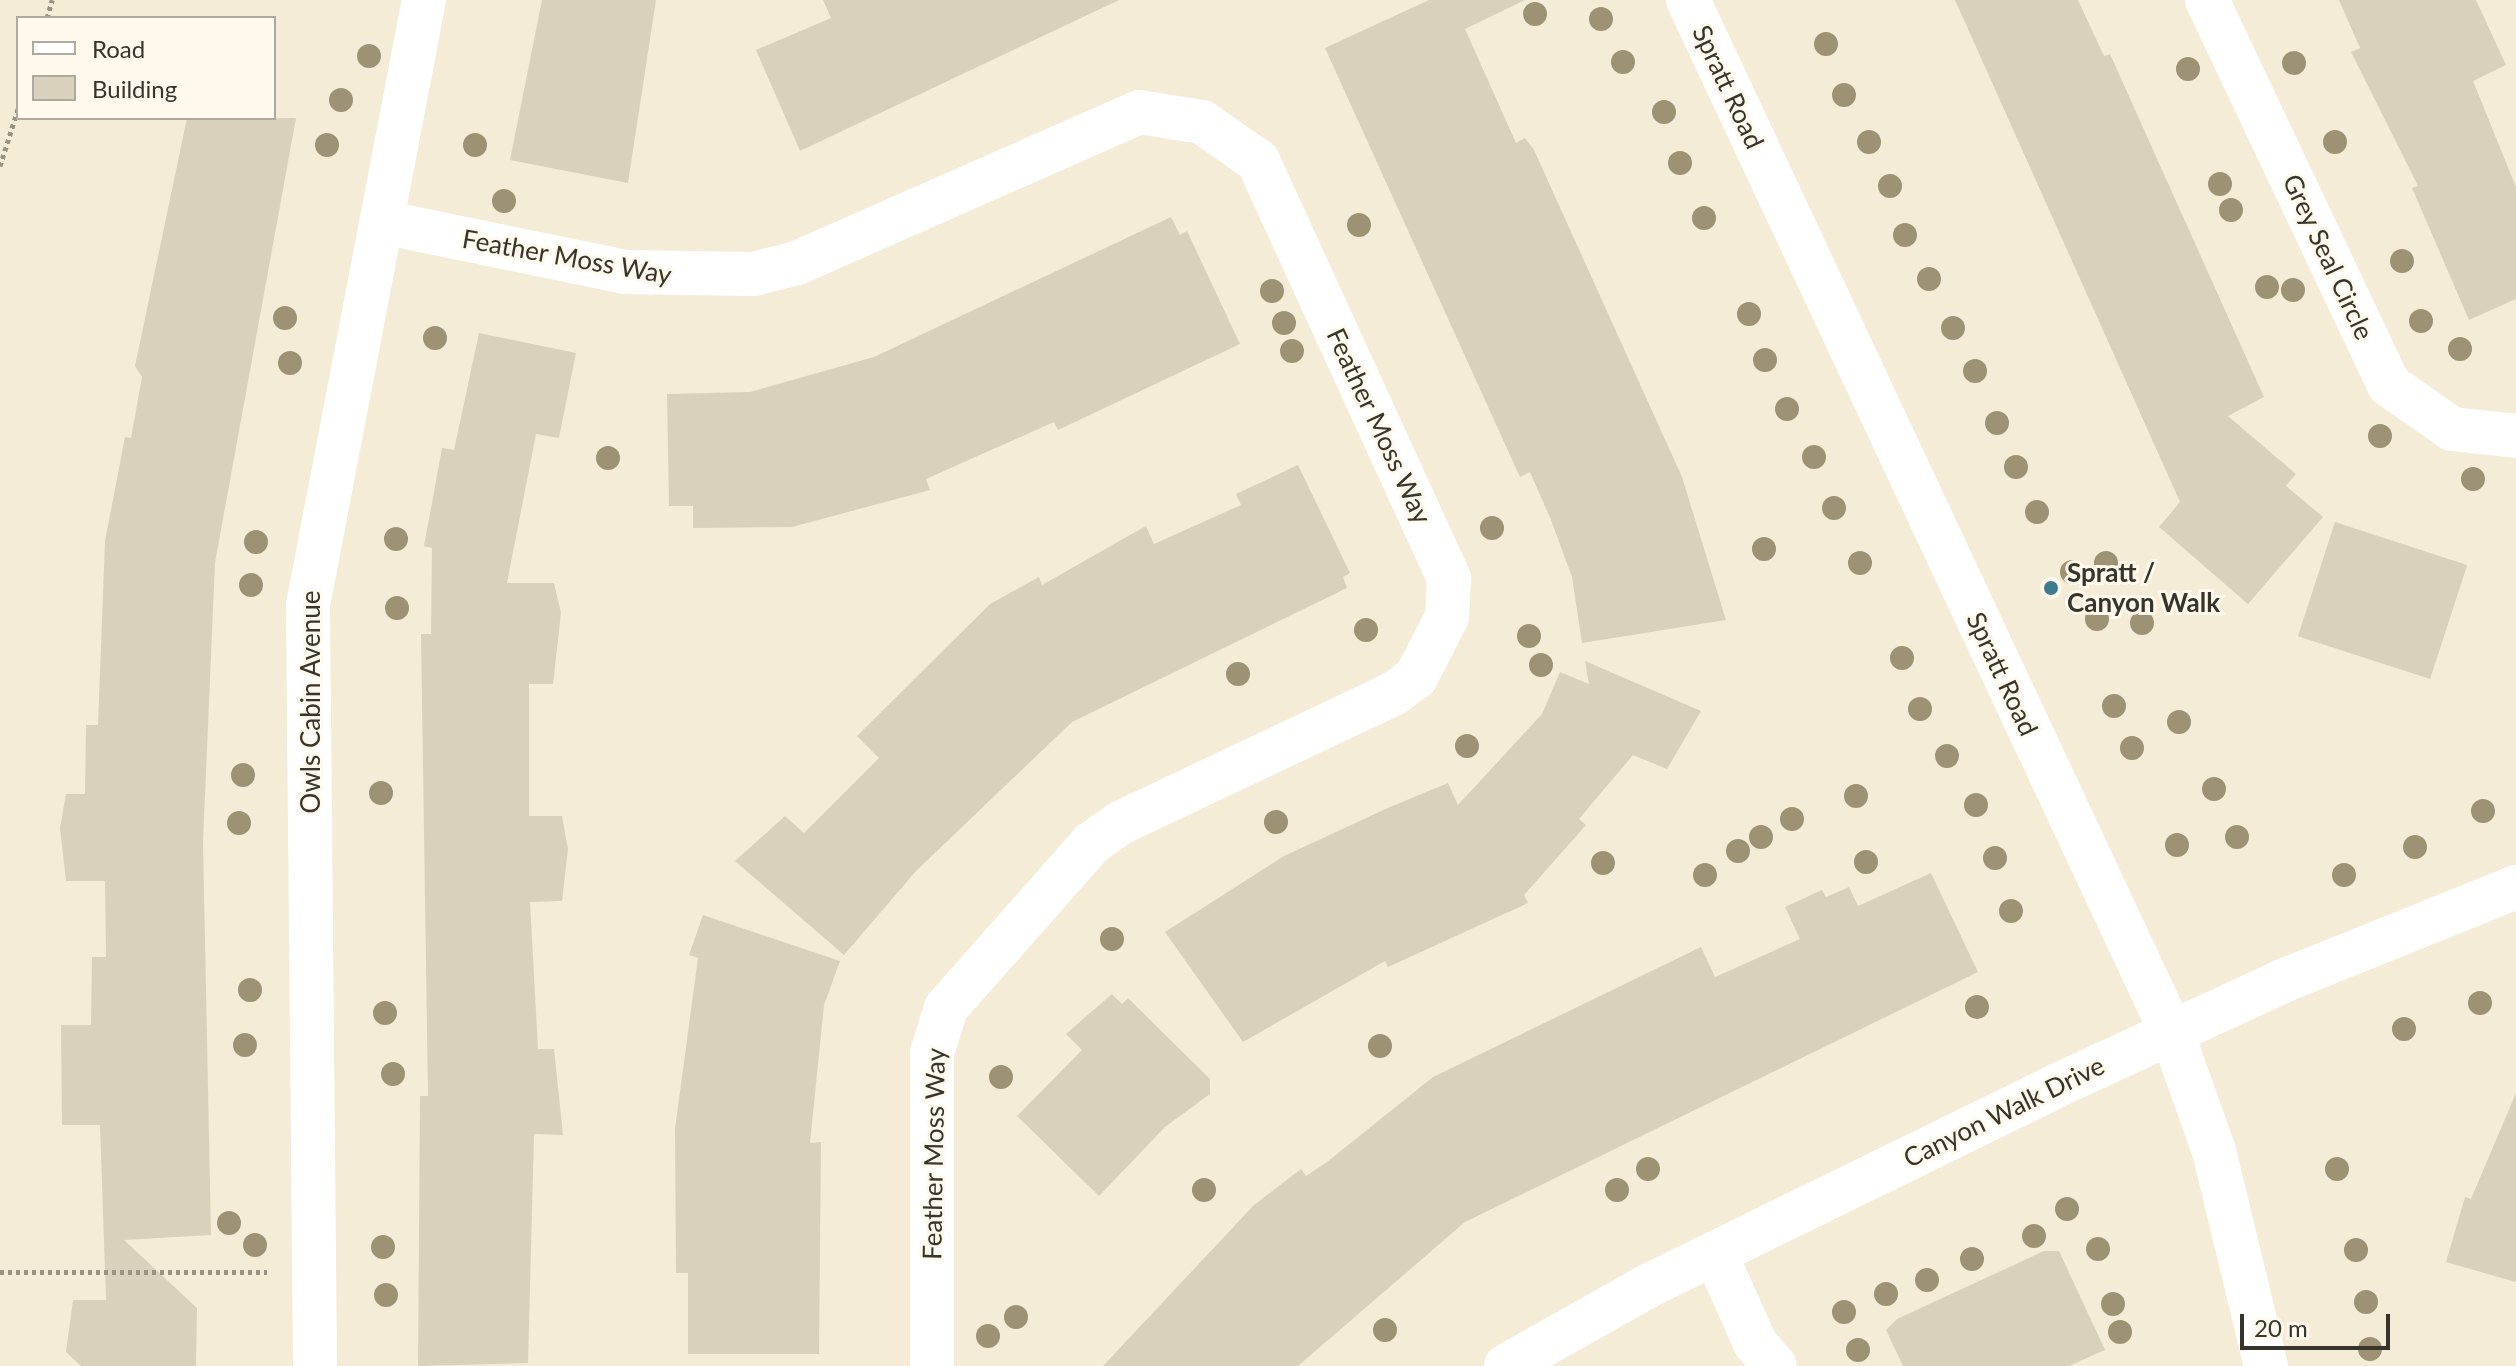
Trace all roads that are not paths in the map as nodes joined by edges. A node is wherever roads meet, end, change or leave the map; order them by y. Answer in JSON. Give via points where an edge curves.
{"nodes":[{"id":1,"x":424,"y":0,"type":"edge"},
{"id":2,"x":1688,"y":0,"type":"edge"},
{"id":3,"x":2207,"y":0,"type":"edge"},
{"id":4,"x":382,"y":222,"type":"junction"},
{"id":5,"x":2516,"y":436,"type":"edge"},
{"id":6,"x":2516,"y":887,"type":"edge"},
{"id":7,"x":2172,"y":1033,"type":"junction"},
{"id":8,"x":1715,"y":1253,"type":"junction"},
{"id":9,"x":315,"y":1366,"type":"edge"},
{"id":10,"x":932,"y":1366,"type":"edge"},
{"id":11,"x":1506,"y":1366,"type":"edge"},
{"id":12,"x":1775,"y":1366,"type":"edge"},
{"id":13,"x":2266,"y":1366,"type":"edge"}],
"edges":[{"from":1,"to":4,"type":"street","name":"Owls Cabin Avenue"},
{"from":2,"to":7,"type":"street","name":"Spratt Road"},
{"from":3,"to":5,"type":"street","name":"Grey Seal Circle","via":[[2389,385],[2452,429]]},
{"from":4,"to":9,"type":"street","name":"Owls Cabin Avenue","via":[[308,605]]},
{"from":4,"to":10,"type":"street","name":"Feather Moss Way","via":[[625,272],[753,274],[797,263],[1139,112],[1202,122],[1258,161],[1449,579],[1447,617],[1416,677],[1395,693],[1122,822],[1091,844],[946,1008],[932,1053]]},
{"from":6,"to":7,"type":"street","name":"Canyon Walk Drive"},
{"from":7,"to":8,"type":"street","name":"Canyon Walk Drive"},
{"from":7,"to":13,"type":"street","name":"Spratt Road","via":[[2214,1151]]},
{"from":8,"to":11,"type":"street","name":"Canyon Walk Drive"},
{"from":8,"to":12,"type":"street","via":[[1755,1343]]}]}
